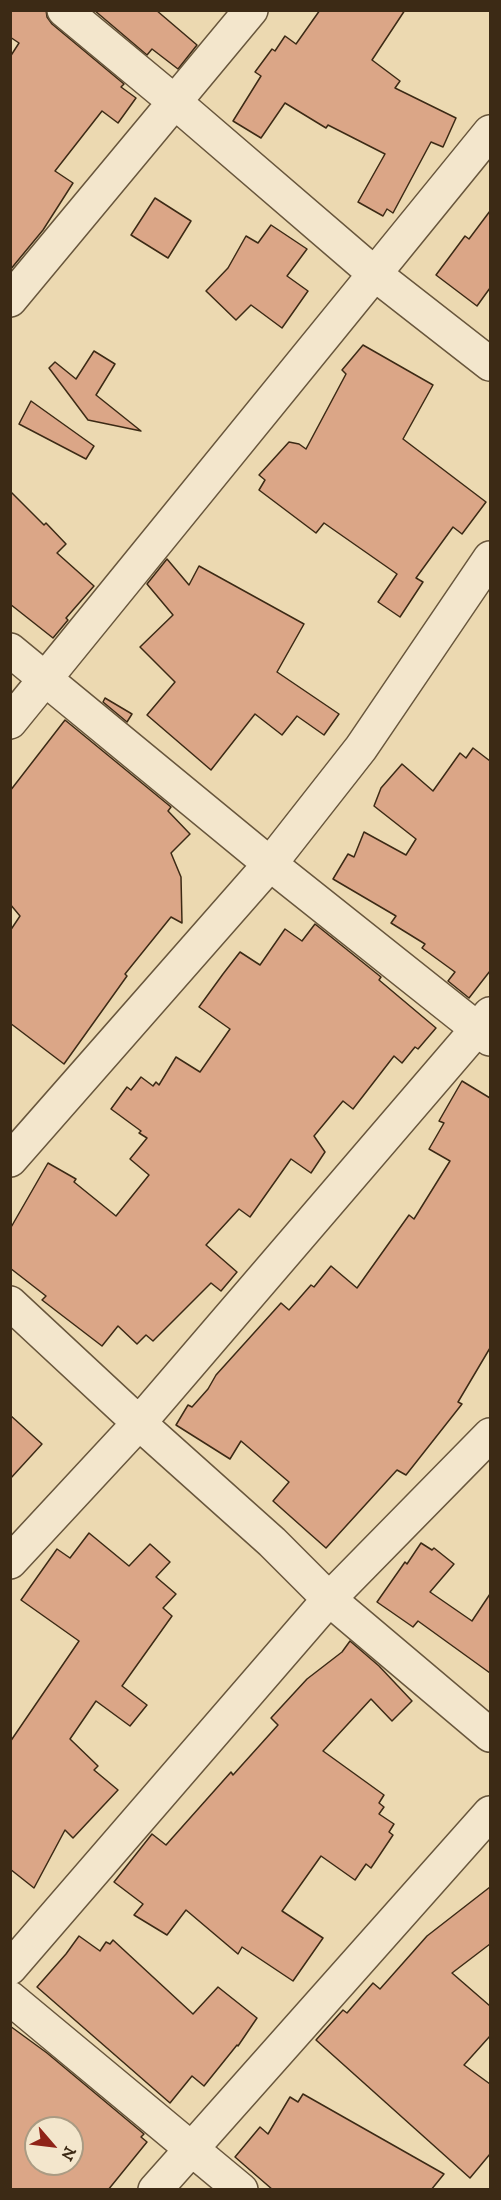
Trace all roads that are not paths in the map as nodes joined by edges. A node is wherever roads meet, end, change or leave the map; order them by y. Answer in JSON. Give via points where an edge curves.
{"nodes":[{"id":1,"x":64,"y":10,"type":"edge"},
{"id":2,"x":251,"y":10,"type":"edge"},
{"id":3,"x":176,"y":103,"type":"junction"},
{"id":4,"x":490,"y":132,"type":"edge"},
{"id":5,"x":376,"y":275,"type":"junction"},
{"id":6,"x":10,"y":300,"type":"edge"},
{"id":7,"x":490,"y":364,"type":"edge"},
{"id":8,"x":490,"y":558,"type":"edge"},
{"id":9,"x":10,"y":650,"type":"edge"},
{"id":10,"x":45,"y":677,"type":"junction"},
{"id":11,"x":10,"y":722,"type":"edge"},
{"id":12,"x":270,"y":864,"type":"junction"},
{"id":13,"x":487,"y":1027,"type":"edge"},
{"id":14,"x":10,"y":1160,"type":"edge"},
{"id":15,"x":10,"y":1303,"type":"edge"},
{"id":16,"x":139,"y":1423,"type":"junction"},
{"id":17,"x":490,"y":1435,"type":"edge"},
{"id":18,"x":10,"y":1562,"type":"edge"},
{"id":19,"x":329,"y":1599,"type":"junction"},
{"id":20,"x":490,"y":1735,"type":"edge"},
{"id":21,"x":490,"y":1814,"type":"edge"},
{"id":22,"x":10,"y":1968,"type":"edge"},
{"id":23,"x":10,"y":1998,"type":"edge"},
{"id":24,"x":193,"y":2147,"type":"junction"},
{"id":25,"x":155,"y":2190,"type":"edge"},
{"id":26,"x":241,"y":2190,"type":"edge"}],
"edges":[{"from":1,"to":3,"type":"street"},
{"from":2,"to":3,"type":"street"},
{"from":3,"to":5,"type":"street"},
{"from":3,"to":6,"type":"street"},
{"from":4,"to":5,"type":"street"},
{"from":5,"to":7,"type":"street"},
{"from":5,"to":10,"type":"street"},
{"from":8,"to":12,"type":"street","via":[[361,748]]},
{"from":9,"to":10,"type":"street"},
{"from":10,"to":11,"type":"street"},
{"from":10,"to":12,"type":"street"},
{"from":12,"to":13,"type":"street"},
{"from":12,"to":14,"type":"street"},
{"from":13,"to":16,"type":"street"},
{"from":15,"to":16,"type":"street"},
{"from":16,"to":18,"type":"street"},
{"from":16,"to":19,"type":"street","via":[[272,1542]]},
{"from":17,"to":19,"type":"street"},
{"from":19,"to":20,"type":"street"},
{"from":19,"to":22,"type":"street"},
{"from":21,"to":24,"type":"street"},
{"from":23,"to":24,"type":"street"},
{"from":24,"to":25,"type":"street"},
{"from":24,"to":26,"type":"street"}]}
